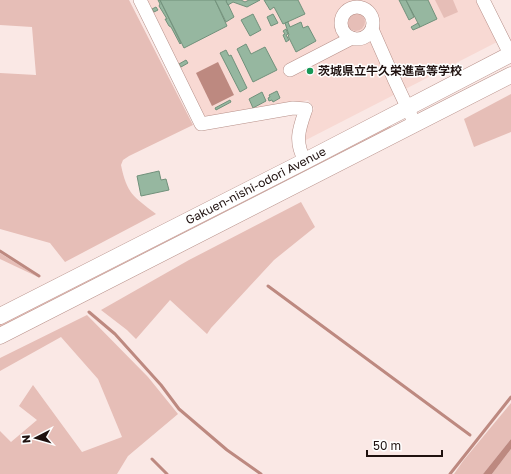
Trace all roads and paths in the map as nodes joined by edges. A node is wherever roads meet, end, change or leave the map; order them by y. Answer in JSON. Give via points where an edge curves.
{"nodes":[{"id":1,"x":140,"y":0,"type":"edge"},
{"id":2,"x":483,"y":0,"type":"edge"},
{"id":3,"x":372,"y":29,"type":"junction"},
{"id":4,"x":352,"y":38,"type":"junction"},
{"id":5,"x":511,"y":54,"type":"edge"},
{"id":6,"x":290,"y":70,"type":"dead end"},
{"id":7,"x":511,"y":74,"type":"edge"},
{"id":8,"x":407,"y":108,"type":"junction"},
{"id":9,"x":416,"y":124,"type":"junction"},
{"id":10,"x":305,"y":161,"type":"junction"},
{"id":11,"x":0,"y":316,"type":"edge"},
{"id":12,"x":0,"y":336,"type":"edge"}],
"edges":[{"from":1,"to":10,"type":"street","via":[[202,124],[306,108],[298,144]]},
{"from":2,"to":5,"type":"street"},
{"from":3,"to":4,"type":"street","via":[[365,37]]},
{"from":3,"to":4,"type":"street","via":[[373,19],[368,11],[358,7],[349,9],[341,23],[345,33]]},
{"from":3,"to":8,"type":"street"},
{"from":4,"to":6,"type":"street"},
{"from":5,"to":8,"type":"main road","name":"Gakuen-nishi-odori Avenue"},
{"from":7,"to":9,"type":"main road","name":"Gakuen-nishi-odori Avenue"},
{"from":8,"to":9,"type":"street"},
{"from":8,"to":10,"type":"main road","name":"Gakuen-nishi-odori Avenue"},
{"from":9,"to":12,"type":"main road","name":"Gakuen-nishi-odori Avenue"},
{"from":10,"to":11,"type":"main road","name":"Gakuen-nishi-odori Avenue"}]}
